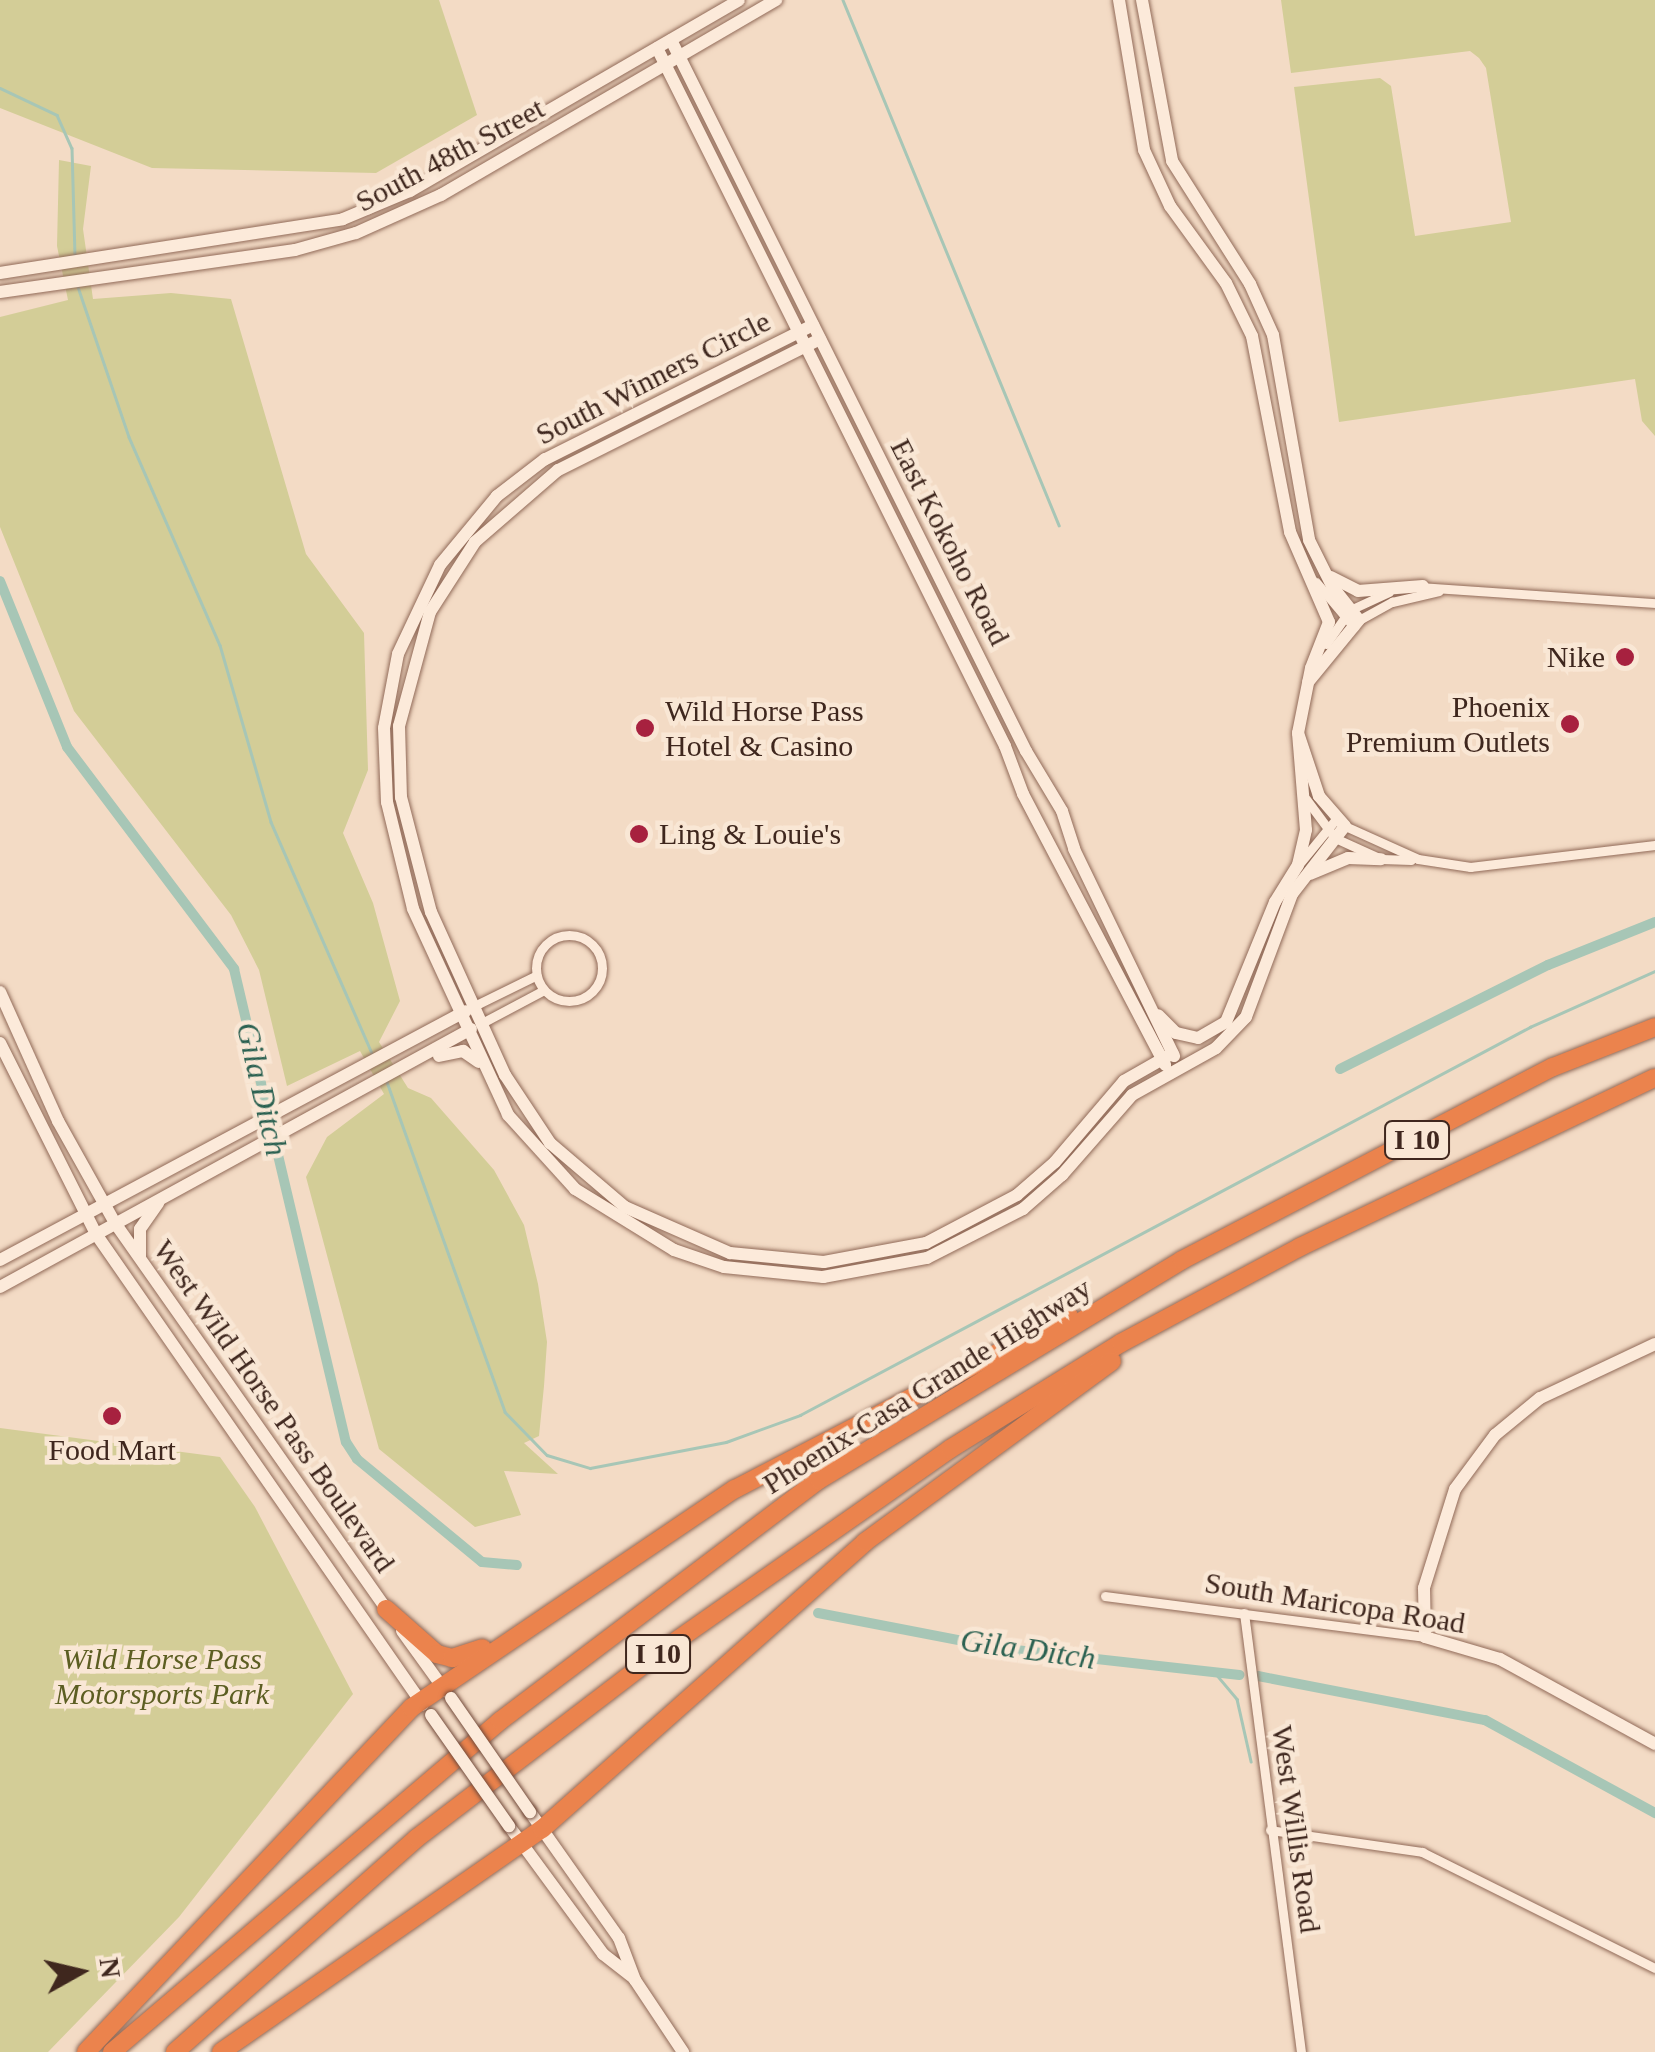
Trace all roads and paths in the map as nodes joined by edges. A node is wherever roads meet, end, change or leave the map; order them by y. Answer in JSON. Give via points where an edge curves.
{"nodes":[{"id":1,"x":740,"y":0,"type":"edge"},
{"id":2,"x":776,"y":0,"type":"edge"},
{"id":3,"x":1119,"y":0,"type":"edge"},
{"id":4,"x":1142,"y":0,"type":"edge"},
{"id":5,"x":671,"y":40,"type":"junction"},
{"id":6,"x":657,"y":48,"type":"junction"},
{"id":7,"x":679,"y":56,"type":"junction"},
{"id":8,"x":665,"y":64,"type":"junction"},
{"id":9,"x":1156,"y":96,"type":"junction"},
{"id":10,"x":1133,"y":99,"type":"junction"},
{"id":11,"x":1242,"y":272,"type":"junction"},
{"id":12,"x":0,"y":274,"type":"edge"},
{"id":13,"x":1226,"y":283,"type":"junction"},
{"id":14,"x":0,"y":292,"type":"edge"},
{"id":15,"x":813,"y":325,"type":"junction"},
{"id":16,"x":799,"y":332,"type":"junction"},
{"id":17,"x":820,"y":339,"type":"junction"},
{"id":18,"x":806,"y":346,"type":"junction"},
{"id":19,"x":1307,"y":572,"type":"junction"},
{"id":20,"x":1322,"y":572,"type":"junction"},
{"id":21,"x":1423,"y":586,"type":"junction"},
{"id":22,"x":1446,"y":589,"type":"junction"},
{"id":23,"x":1655,"y":602,"type":"edge"},
{"id":24,"x":1352,"y":618,"type":"junction"},
{"id":25,"x":970,"y":638,"type":"junction"},
{"id":26,"x":956,"y":645,"type":"junction"},
{"id":27,"x":1318,"y":657,"type":"junction"},
{"id":28,"x":1308,"y":682,"type":"junction"},
{"id":29,"x":1298,"y":733,"type":"junction"},
{"id":30,"x":1300,"y":788,"type":"junction"},
{"id":31,"x":1340,"y":823,"type":"junction"},
{"id":32,"x":1331,"y":835,"type":"junction"},
{"id":33,"x":1072,"y":842,"type":"junction"},
{"id":34,"x":1655,"y":845,"type":"edge"},
{"id":35,"x":1058,"y":850,"type":"junction"},
{"id":36,"x":406,"y":858,"type":"junction"},
{"id":37,"x":1381,"y":859,"type":"junction"},
{"id":38,"x":1418,"y":859,"type":"junction"},
{"id":39,"x":1298,"y":864,"type":"junction"},
{"id":40,"x":418,"y":871,"type":"junction"},
{"id":41,"x":404,"y":875,"type":"junction"},
{"id":42,"x":1292,"y":894,"type":"junction"},
{"id":43,"x":537,"y":975,"type":"junction"},
{"id":44,"x":544,"y":990,"type":"junction"},
{"id":45,"x":0,"y":992,"type":"edge"},
{"id":46,"x":472,"y":1008,"type":"junction"},
{"id":47,"x":458,"y":1014,"type":"junction"},
{"id":48,"x":1158,"y":1015,"type":"junction"},
{"id":49,"x":480,"y":1024,"type":"junction"},
{"id":50,"x":1655,"y":1028,"type":"edge"},
{"id":51,"x":466,"y":1032,"type":"junction"},
{"id":52,"x":0,"y":1042,"type":"edge"},
{"id":53,"x":1167,"y":1056,"type":"junction"},
{"id":54,"x":481,"y":1064,"type":"junction"},
{"id":55,"x":394,"y":1070,"type":"junction"},
{"id":56,"x":1174,"y":1070,"type":"junction"},
{"id":57,"x":1655,"y":1078,"type":"edge"},
{"id":58,"x":163,"y":1198,"type":"junction"},
{"id":59,"x":104,"y":1201,"type":"junction"},
{"id":60,"x":83,"y":1212,"type":"junction"},
{"id":61,"x":652,"y":1221,"type":"junction"},
{"id":62,"x":116,"y":1223,"type":"junction"},
{"id":63,"x":96,"y":1234,"type":"junction"},
{"id":64,"x":645,"y":1235,"type":"junction"},
{"id":65,"x":948,"y":1241,"type":"junction"},
{"id":66,"x":0,"y":1260,"type":"edge"},
{"id":67,"x":1182,"y":1260,"type":"junction"},
{"id":68,"x":141,"y":1261,"type":"junction"},
{"id":69,"x":0,"y":1287,"type":"edge"},
{"id":70,"x":1182,"y":1311,"type":"junction"},
{"id":71,"x":1655,"y":1344,"type":"edge"},
{"id":72,"x":1104,"y":1596,"type":"dead end"},
{"id":73,"x":386,"y":1609,"type":"junction"},
{"id":74,"x":1244,"y":1613,"type":"junction"},
{"id":75,"x":531,"y":1623,"type":"junction"},
{"id":76,"x":1425,"y":1637,"type":"junction"},
{"id":77,"x":446,"y":1692,"type":"junction"},
{"id":78,"x":426,"y":1708,"type":"junction"},
{"id":79,"x":1655,"y":1744,"type":"edge"},
{"id":80,"x":542,"y":1828,"type":"junction"},
{"id":81,"x":1270,"y":1830,"type":"junction"},
{"id":82,"x":522,"y":1844,"type":"junction"},
{"id":83,"x":1655,"y":1968,"type":"edge"},
{"id":84,"x":635,"y":1980,"type":"junction"},
{"id":85,"x":86,"y":2052,"type":"edge"},
{"id":86,"x":112,"y":2052,"type":"edge"},
{"id":87,"x":175,"y":2052,"type":"edge"},
{"id":88,"x":221,"y":2052,"type":"edge"},
{"id":89,"x":683,"y":2052,"type":"edge"},
{"id":90,"x":1301,"y":2052,"type":"edge"}],
"edges":[{"from":1,"to":5,"type":"street","name":"South 48th Street"},
{"from":2,"to":7,"type":"street","name":"South 48th Street"},
{"from":3,"to":10,"type":"street"},
{"from":4,"to":9,"type":"street"},
{"from":5,"to":6,"type":"street","name":"South 48th Street"},
{"from":5,"to":7,"type":"street","name":"East Kokoho Road"},
{"from":6,"to":8,"type":"street","name":"East Kokoho Road"},
{"from":6,"to":12,"type":"street","name":"South 48th Street","via":[[410,192],[342,219]]},
{"from":7,"to":8,"type":"street","name":"South 48th Street"},
{"from":7,"to":15,"type":"street","name":"East Kokoho Road"},
{"from":8,"to":14,"type":"street","name":"South 48th Street","via":[[441,195],[356,233],[295,250]]},
{"from":8,"to":16,"type":"street","name":"East Kokoho Road"},
{"from":9,"to":10,"type":"street"},
{"from":9,"to":11,"type":"street","via":[[1177,172]]},
{"from":10,"to":13,"type":"street","via":[[1164,196]]},
{"from":11,"to":13,"type":"street"},
{"from":11,"to":20,"type":"street","via":[[1281,360],[1301,506]]},
{"from":13,"to":19,"type":"street","via":[[1265,375],[1286,514]]},
{"from":15,"to":16,"type":"street","name":"South Winners Circle"},
{"from":15,"to":17,"type":"street","name":"East Kokoho Road"},
{"from":16,"to":18,"type":"street","name":"East Kokoho Road"},
{"from":16,"to":36,"type":"street","name":"South Winners Circle","via":[[545,460],[461,536],[417,605],[387,703],[387,802]]},
{"from":17,"to":18,"type":"street","name":"South Winners Circle"},
{"from":17,"to":25,"type":"street","name":"East Kokoho Road"},
{"from":18,"to":26,"type":"street","name":"East Kokoho Road"},
{"from":18,"to":36,"type":"street","name":"South Winners Circle","via":[[558,470],[476,542],[430,612],[404,692]]},
{"from":19,"to":24,"type":"street"},
{"from":19,"to":27,"type":"street","via":[[1328,615]]},
{"from":20,"to":21,"type":"street","via":[[1358,592]]},
{"from":20,"to":24,"type":"street"},
{"from":21,"to":22,"type":"street"},
{"from":21,"to":24,"type":"street","via":[[1396,590]]},
{"from":22,"to":23,"type":"street"},
{"from":22,"to":24,"type":"street"},
{"from":24,"to":27,"type":"street"},
{"from":24,"to":28,"type":"street"},
{"from":25,"to":26,"type":"street"},
{"from":25,"to":33,"type":"street","name":"East Kokoho Road","via":[[1062,810]]},
{"from":26,"to":35,"type":"street","name":"East Kokoho Road","via":[[1032,811]]},
{"from":27,"to":28,"type":"street"},
{"from":28,"to":29,"type":"street"},
{"from":29,"to":30,"type":"street"},
{"from":29,"to":31,"type":"street","via":[[1319,796]]},
{"from":30,"to":32,"type":"street"},
{"from":30,"to":39,"type":"street","via":[[1306,830]]},
{"from":31,"to":32,"type":"street","name":"South Winners Circle"},
{"from":31,"to":38,"type":"street"},
{"from":32,"to":37,"type":"street"},
{"from":32,"to":39,"type":"street","name":"South Winners Circle"},
{"from":32,"to":42,"type":"street","name":"South Winners Circle"},
{"from":33,"to":35,"type":"street"},
{"from":33,"to":48,"type":"street","name":"East Kokoho Road"},
{"from":34,"to":38,"type":"street","via":[[1470,867]]},
{"from":35,"to":53,"type":"street","name":"East Kokoho Road"},
{"from":36,"to":40,"type":"street","name":"South Winners Circle"},
{"from":36,"to":41,"type":"street","name":"South Winners Circle"},
{"from":37,"to":38,"type":"street"},
{"from":37,"to":42,"type":"street","via":[[1334,862],[1305,876]]},
{"from":39,"to":48,"type":"street","name":"South Winners Circle","via":[[1275,902],[1235,1007],[1216,1032],[1186,1037]]},
{"from":40,"to":41,"type":"street"},
{"from":40,"to":46,"type":"street","name":"South Winners Circle"},
{"from":41,"to":47,"type":"street","name":"South Winners Circle"},
{"from":42,"to":56,"type":"street","name":"South Winners Circle","via":[[1246,1017],[1230,1038]]},
{"from":43,"to":44,"type":"street"},
{"from":43,"to":44,"type":"street","via":[[544,947],[564,936],[586,940],[600,958],[600,980],[586,997],[564,1001]]},
{"from":43,"to":46,"type":"street"},
{"from":44,"to":49,"type":"street"},
{"from":45,"to":59,"type":"street","name":"West Wild Horse Pass Boulevard","via":[[58,1121]]},
{"from":46,"to":47,"type":"street"},
{"from":46,"to":49,"type":"street","name":"South Winners Circle"},
{"from":47,"to":51,"type":"street","name":"South Winners Circle"},
{"from":47,"to":59,"type":"street"},
{"from":48,"to":53,"type":"street","name":"East Kokoho Road"},
{"from":49,"to":51,"type":"street"},
{"from":49,"to":61,"type":"street","name":"South Winners Circle","via":[[550,1143],[586,1178]]},
{"from":50,"to":67,"type":"highway","name":"Phoenix-Casa Grande Highway","number":"I 10","via":[[1553,1068]]},
{"from":51,"to":54,"type":"street","name":"South Winners Circle"},
{"from":51,"to":55,"type":"street"},
{"from":52,"to":60,"type":"street","name":"West Wild Horse Pass Boulevard"},
{"from":53,"to":56,"type":"street","name":"East Kokoho Road"},
{"from":53,"to":65,"type":"street","name":"South Winners Circle","via":[[1124,1081],[1055,1162],[1017,1195]]},
{"from":54,"to":55,"type":"street","via":[[456,1050]]},
{"from":54,"to":64,"type":"street","name":"South Winners Circle","via":[[539,1155],[590,1200]]},
{"from":55,"to":58,"type":"street"},
{"from":56,"to":65,"type":"street","name":"South Winners Circle","via":[[1132,1095],[1074,1163],[1022,1209]]},
{"from":57,"to":70,"type":"highway","number":"I 10","via":[[1421,1185]]},
{"from":58,"to":62,"type":"street"},
{"from":58,"to":68,"type":"street","via":[[140,1229]]},
{"from":59,"to":60,"type":"street"},
{"from":59,"to":62,"type":"street","name":"West Wild Horse Pass Boulevard"},
{"from":60,"to":63,"type":"street","name":"West Wild Horse Pass Boulevard"},
{"from":60,"to":66,"type":"street"},
{"from":61,"to":64,"type":"street"},
{"from":61,"to":65,"type":"street","name":"South Winners Circle","via":[[730,1253],[776,1260],[874,1256]]},
{"from":62,"to":63,"type":"street"},
{"from":62,"to":68,"type":"street","name":"West Wild Horse Pass Boulevard"},
{"from":63,"to":69,"type":"street"},
{"from":63,"to":78,"type":"street","name":"West Wild Horse Pass Boulevard"},
{"from":64,"to":65,"type":"street","name":"South Winners Circle","via":[[724,1266],[823,1277],[873,1272]]},
{"from":67,"to":75,"type":"highway","via":[[735,1490]]},
{"from":67,"to":86,"type":"highway","name":"Phoenix-Casa Grande Highway","number":"I 10","via":[[819,1480],[500,1721]]},
{"from":68,"to":73,"type":"street","name":"West Wild Horse Pass Boulevard"},
{"from":70,"to":80,"type":"highway","via":[[864,1542]]},
{"from":70,"to":87,"type":"highway","number":"I 10","via":[[950,1449],[656,1655],[417,1838]]},
{"from":71,"to":76,"type":"street","via":[[1540,1398],[1470,1463],[1427,1566]]},
{"from":72,"to":74,"type":"street","name":"South Maricopa Road"},
{"from":73,"to":75,"type":"highway","via":[[420,1644],[452,1658]]},
{"from":73,"to":77,"type":"street","name":"West Wild Horse Pass Boulevard"},
{"from":74,"to":76,"type":"street","name":"South Maricopa Road"},
{"from":74,"to":81,"type":"street","name":"West Willis Road"},
{"from":75,"to":77,"type":"highway"},
{"from":76,"to":79,"type":"street","name":"South Maricopa Road","via":[[1500,1659]]},
{"from":77,"to":78,"type":"highway"},
{"from":77,"to":80,"type":"street","name":"West Wild Horse Pass Boulevard","bridge":true},
{"from":78,"to":82,"type":"street","name":"West Wild Horse Pass Boulevard","bridge":true},
{"from":78,"to":85,"type":"highway"},
{"from":80,"to":82,"type":"highway"},
{"from":80,"to":84,"type":"street","name":"West Wild Horse Pass Boulevard","via":[[619,1938]]},
{"from":81,"to":83,"type":"street","via":[[1422,1852]]},
{"from":81,"to":90,"type":"street","name":"West Willis Road"},
{"from":82,"to":84,"type":"street","name":"West Wild Horse Pass Boulevard","via":[[604,1954]]},
{"from":82,"to":88,"type":"highway"},
{"from":84,"to":89,"type":"street"}]}
